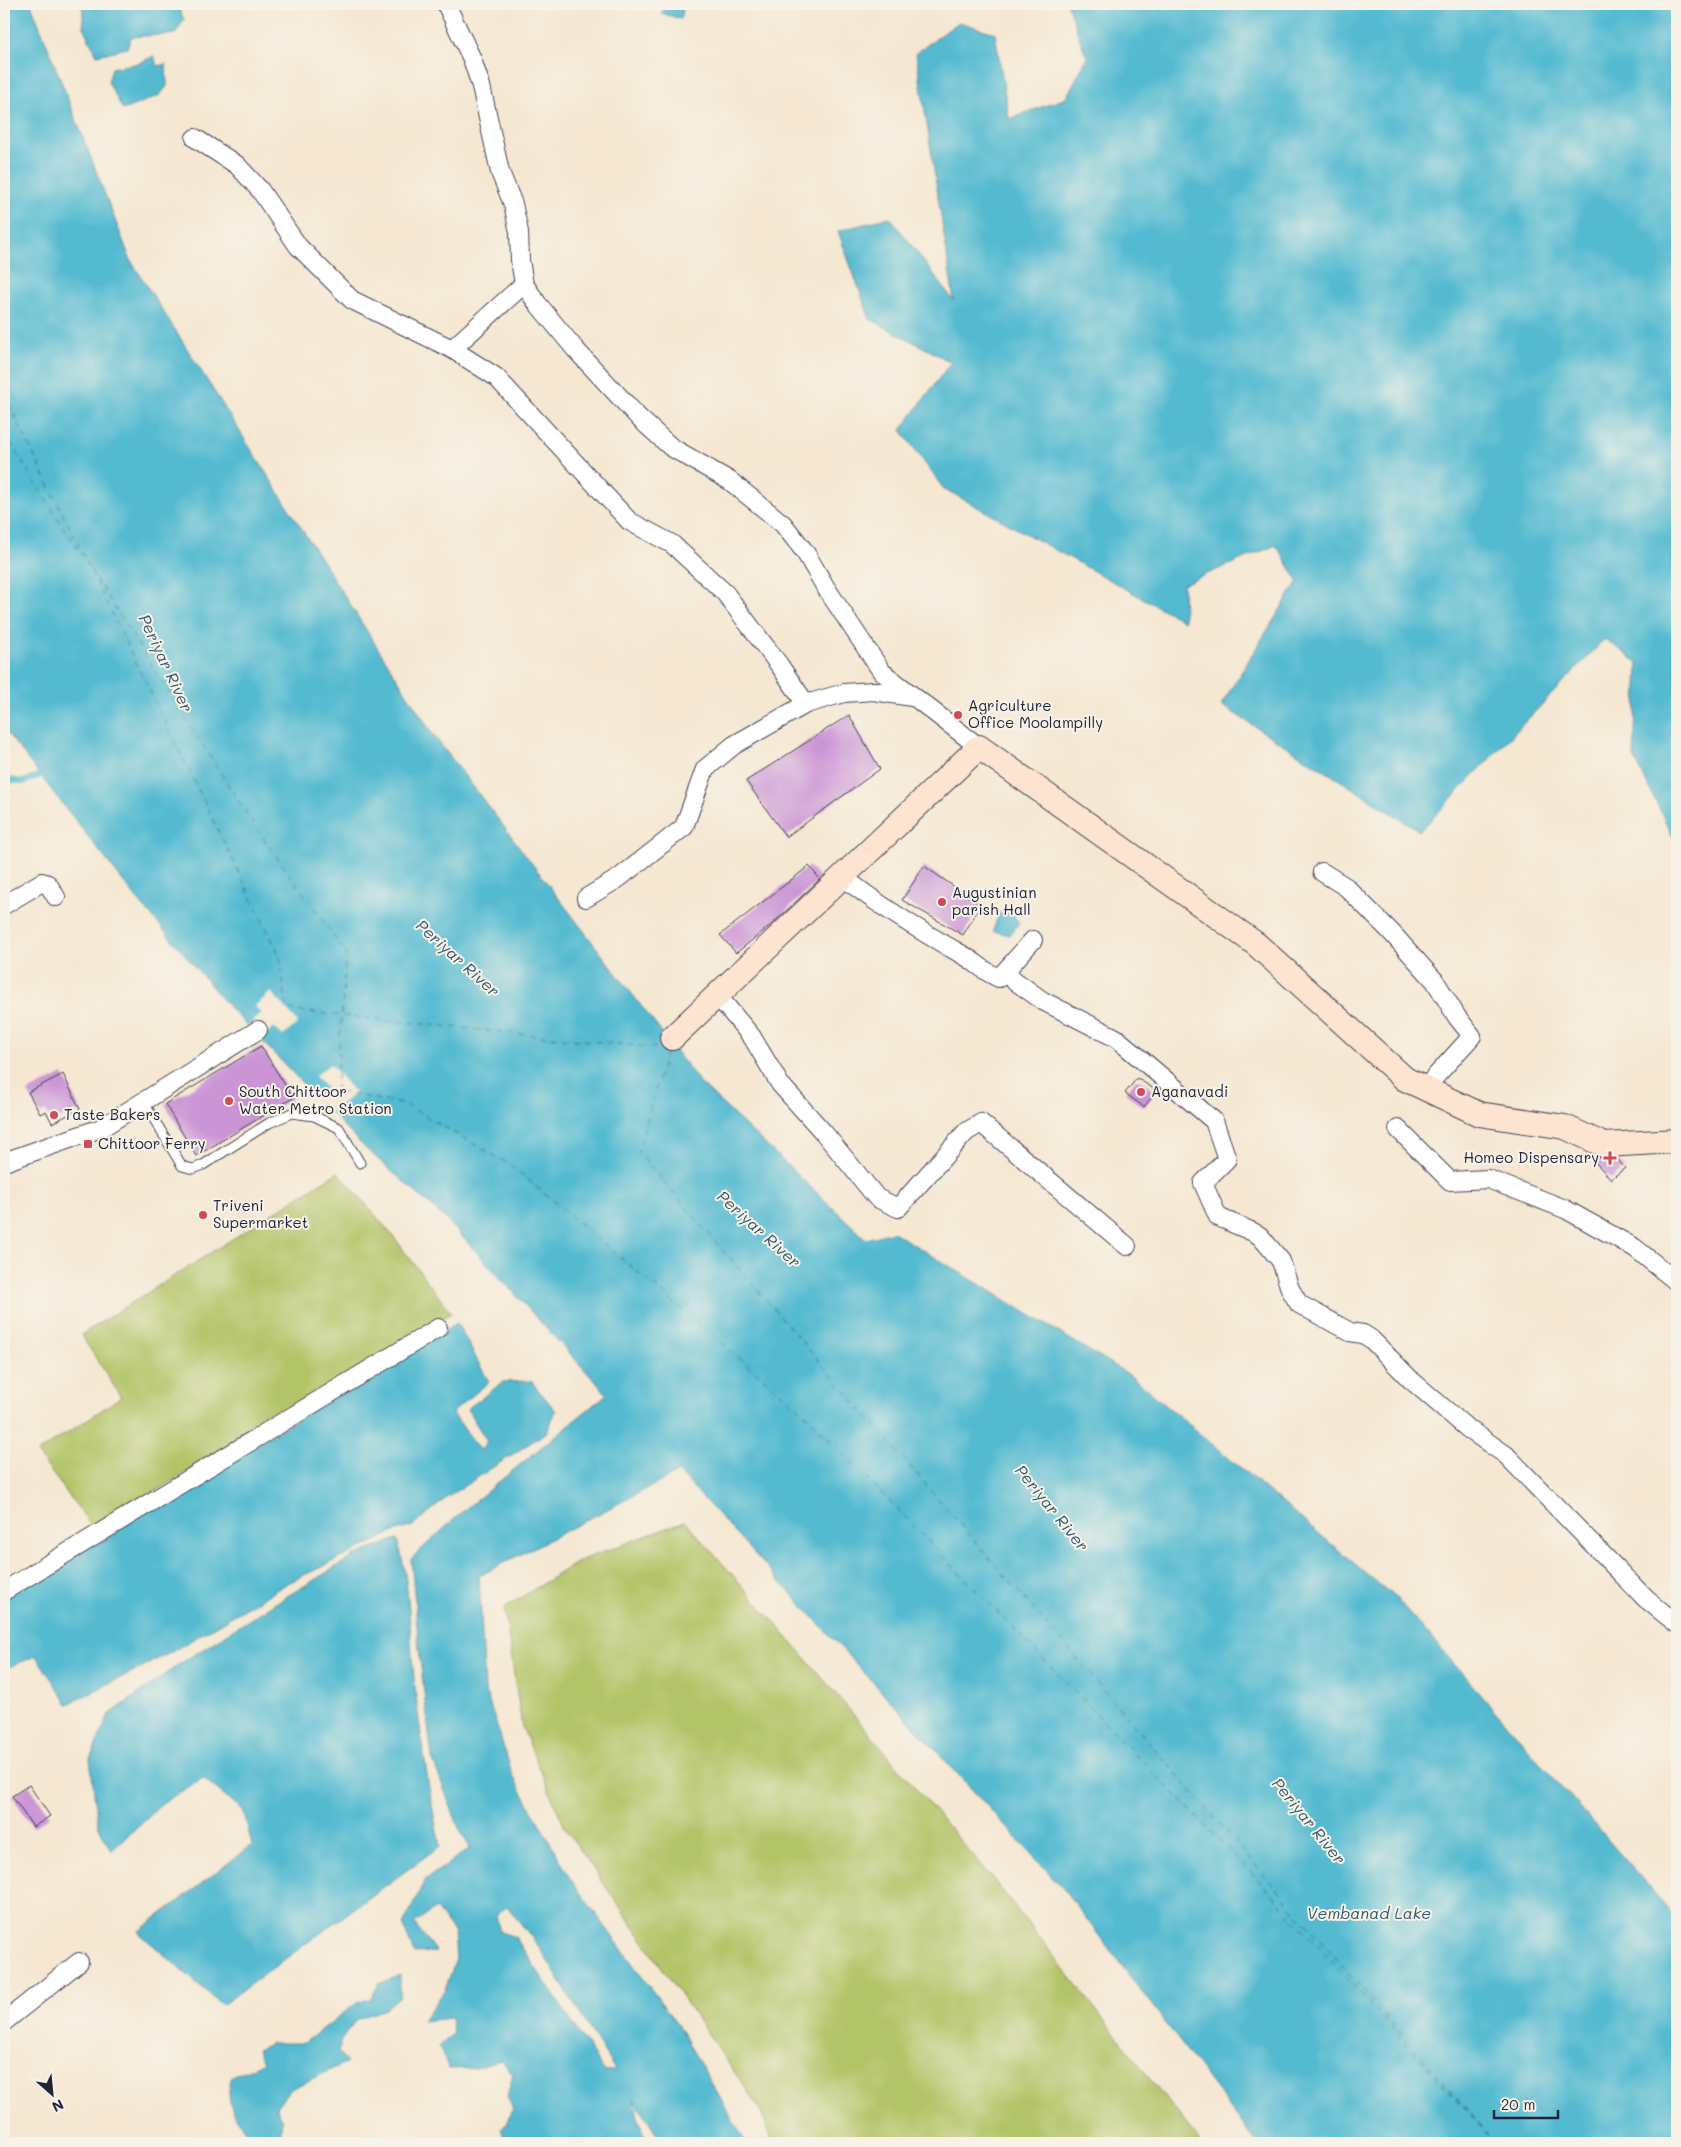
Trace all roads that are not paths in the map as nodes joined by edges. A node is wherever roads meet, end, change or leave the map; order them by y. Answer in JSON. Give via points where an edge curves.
{"nodes":[{"id":1,"x":446,"y":4,"type":"edge"},
{"id":2,"x":195,"y":138,"type":"dead end"},
{"id":3,"x":524,"y":284,"type":"junction"},
{"id":4,"x":452,"y":349,"type":"junction"},
{"id":5,"x":913,"y":698,"type":"junction"},
{"id":6,"x":806,"y":704,"type":"junction"},
{"id":7,"x":979,"y":747,"type":"junction"},
{"id":8,"x":1322,"y":872,"type":"dead end"},
{"id":9,"x":842,"y":876,"type":"junction"},
{"id":10,"x":56,"y":897,"type":"dead end"},
{"id":11,"x":586,"y":898,"type":"dead end"},
{"id":12,"x":4,"y":905,"type":"edge"},
{"id":13,"x":1034,"y":940,"type":"dead end"},
{"id":14,"x":1004,"y":973,"type":"junction"},
{"id":15,"x":717,"y":995,"type":"junction"},
{"id":16,"x":258,"y":1030,"type":"dead end"},
{"id":17,"x":672,"y":1038,"type":"dead end"},
{"id":18,"x":1425,"y":1088,"type":"junction"},
{"id":19,"x":144,"y":1101,"type":"junction"},
{"id":20,"x":1398,"y":1129,"type":"dead end"},
{"id":21,"x":1677,"y":1141,"type":"edge"},
{"id":22,"x":4,"y":1162,"type":"edge"},
{"id":23,"x":360,"y":1163,"type":"dead end"},
{"id":24,"x":1127,"y":1246,"type":"dead end"},
{"id":25,"x":1677,"y":1282,"type":"edge"},
{"id":26,"x":438,"y":1328,"type":"dead end"},
{"id":27,"x":4,"y":1591,"type":"edge"},
{"id":28,"x":1677,"y":1624,"type":"edge"},
{"id":29,"x":80,"y":1962,"type":"dead end"},
{"id":30,"x":4,"y":2022,"type":"edge"}],
"edges":[{"from":1,"to":3,"type":"street","via":[[481,86],[500,172],[519,232]]},
{"from":2,"to":4,"type":"street","via":[[237,166],[260,190],[298,246],[352,300]]},
{"from":3,"to":4,"type":"street"},
{"from":3,"to":5,"type":"street","via":[[574,349],[640,419],[671,447],[730,481],[783,524],[805,552],[882,672]]},
{"from":4,"to":6,"type":"street","via":[[496,377],[629,521],[672,544],[725,593]]},
{"from":5,"to":6,"type":"street","via":[[873,691],[844,693]]},
{"from":5,"to":7,"type":"street"},
{"from":6,"to":11,"type":"street","via":[[734,746],[706,768],[684,827],[619,878]]},
{"from":7,"to":9,"type":"street"},
{"from":7,"to":18,"type":"street","via":[[1256,944],[1405,1079]]},
{"from":8,"to":18,"type":"street","via":[[1346,887],[1391,932],[1435,981],[1472,1036]]},
{"from":9,"to":14,"type":"street","via":[[883,908],[990,975],[999,978]]},
{"from":9,"to":15,"type":"street"},
{"from":10,"to":12,"type":"street","via":[[48,884],[42,882]]},
{"from":13,"to":14,"type":"street"},
{"from":14,"to":28,"type":"street","via":[[1043,1001],[1116,1038],[1214,1121],[1227,1159],[1203,1183],[1218,1217],[1260,1236],[1281,1261],[1290,1289],[1299,1304],[1350,1332],[1371,1339],[1411,1380],[1467,1428],[1506,1455],[1646,1599]]},
{"from":15,"to":17,"type":"street"},
{"from":15,"to":24,"type":"street","via":[[752,1037],[780,1084],[877,1198],[898,1208],[966,1132],[981,1123]]},
{"from":16,"to":19,"type":"street"},
{"from":18,"to":21,"type":"street","via":[[1479,1114],[1565,1127],[1604,1145]]},
{"from":19,"to":22,"type":"street","via":[[101,1128]]},
{"from":19,"to":23,"type":"lane","via":[[182,1166],[192,1169],[292,1112],[314,1116],[339,1128]]},
{"from":20,"to":25,"type":"street","via":[[1450,1181],[1488,1179],[1565,1209],[1636,1248]]},
{"from":26,"to":27,"type":"street"},
{"from":29,"to":30,"type":"street"}]}
